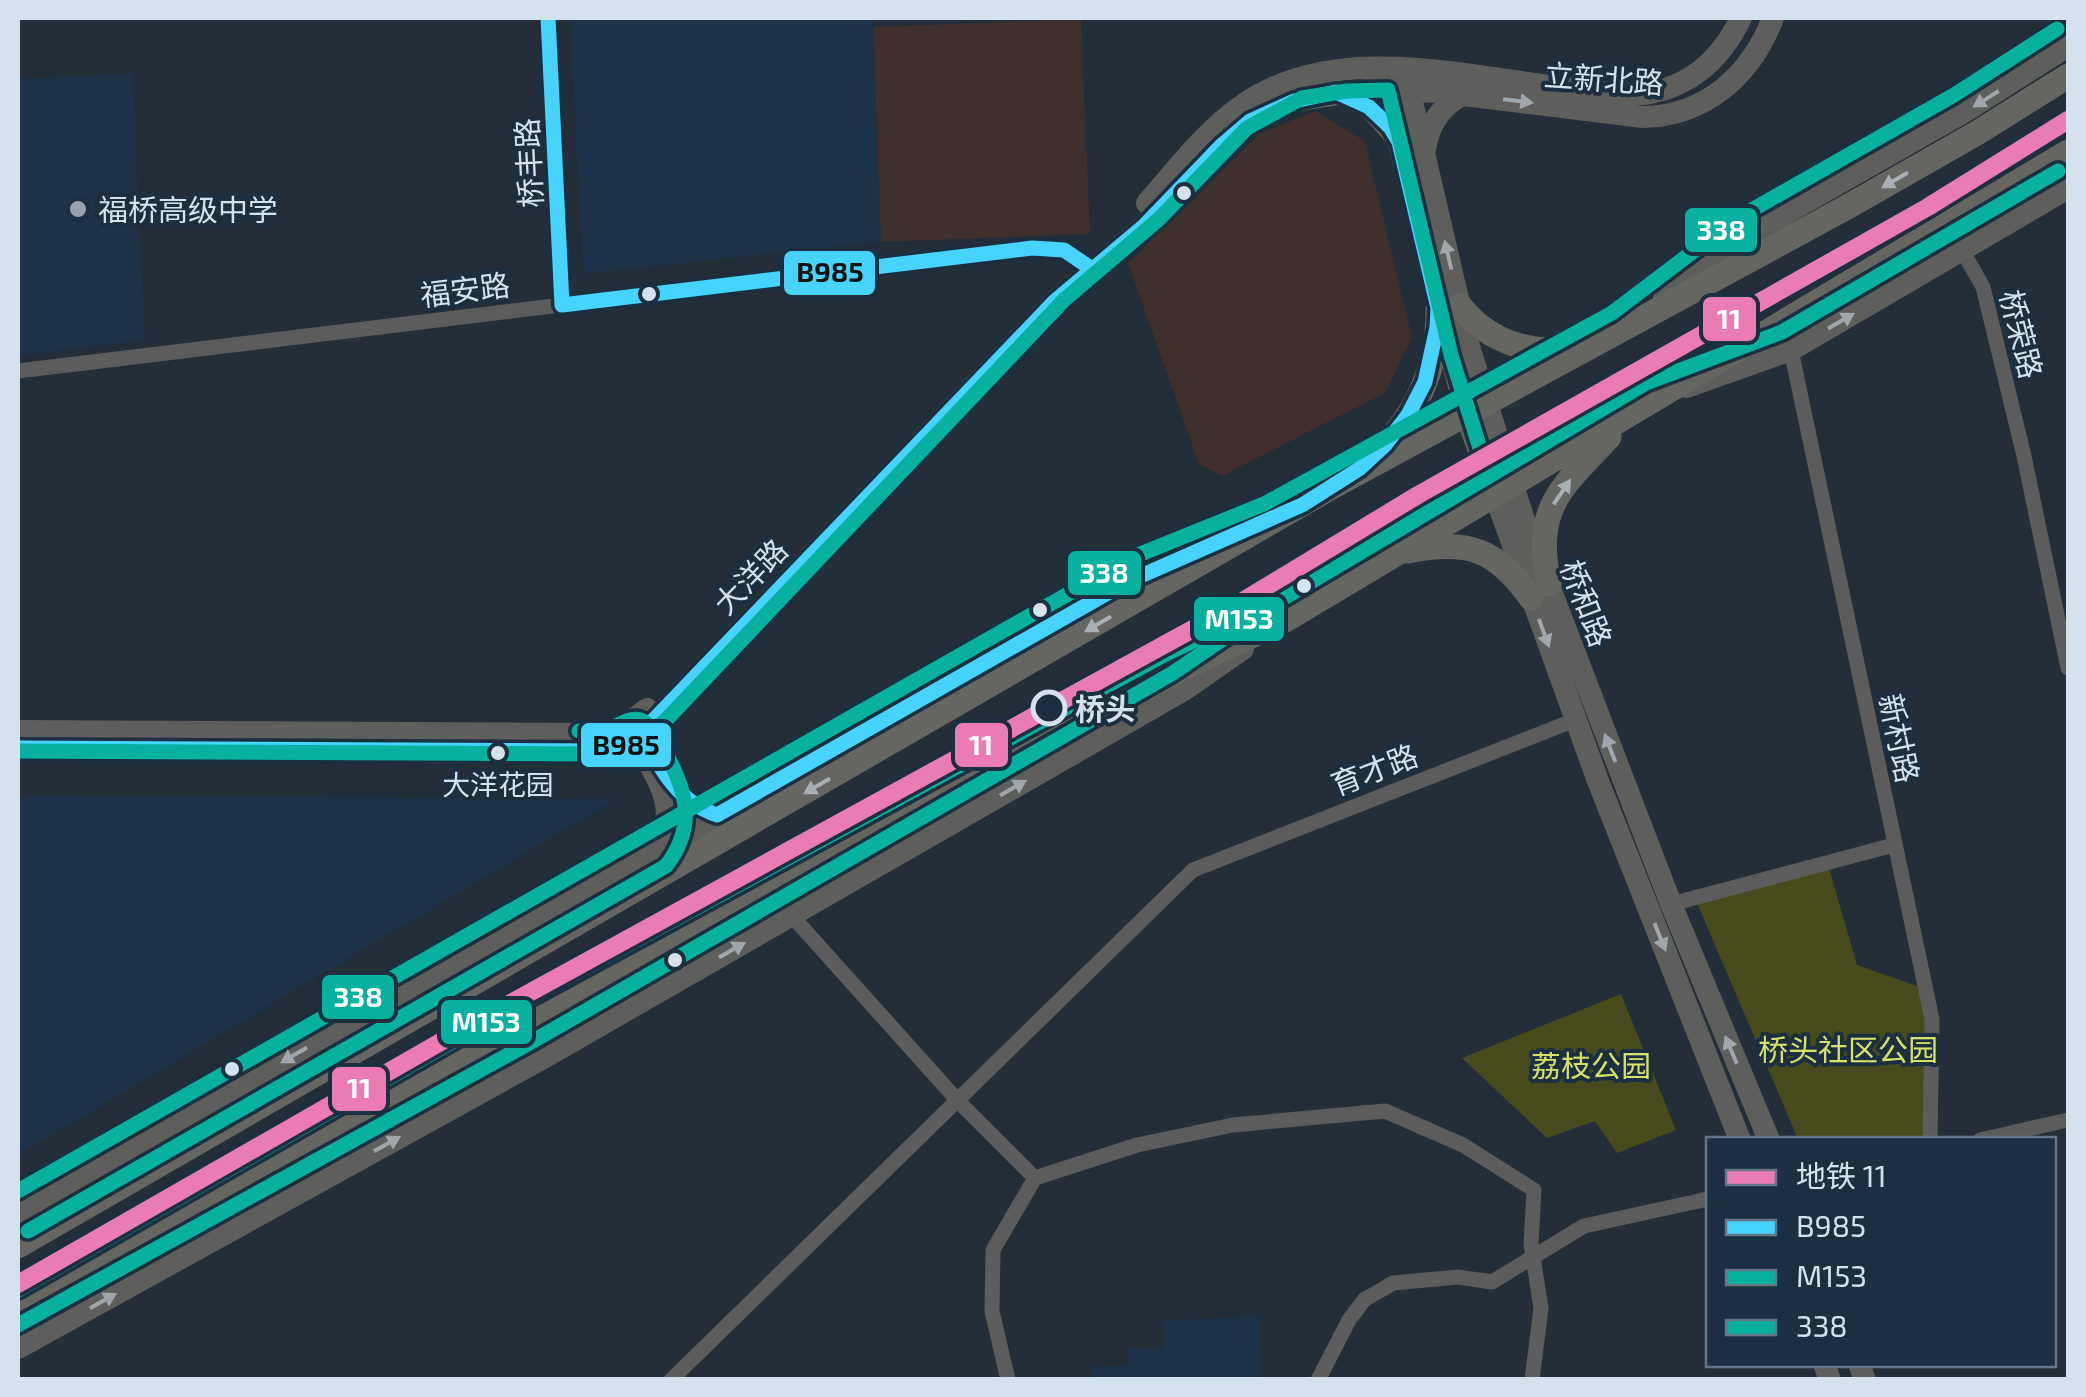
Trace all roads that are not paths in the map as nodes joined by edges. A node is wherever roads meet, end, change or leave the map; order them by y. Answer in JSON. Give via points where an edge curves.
{"nodes":[{"id":1,"x":548,"y":18,"type":"edge"},
{"id":2,"x":1741,"y":18,"type":"edge"},
{"id":3,"x":1773,"y":18,"type":"edge"},
{"id":4,"x":2068,"y":46,"type":"edge"},
{"id":5,"x":2068,"y":76,"type":"edge"},
{"id":6,"x":1395,"y":79,"type":"junction"},
{"id":7,"x":1336,"y":92,"type":"junction"},
{"id":8,"x":1463,"y":95,"type":"junction"},
{"id":9,"x":1399,"y":142,"type":"junction"},
{"id":10,"x":2068,"y":152,"type":"edge"},
{"id":11,"x":1424,"y":154,"type":"junction"},
{"id":12,"x":2068,"y":188,"type":"edge"},
{"id":13,"x":1963,"y":252,"type":"junction"},
{"id":14,"x":1086,"y":264,"type":"junction"},
{"id":15,"x":562,"y":305,"type":"junction"},
{"id":16,"x":1449,"y":307,"type":"junction"},
{"id":17,"x":1623,"y":330,"type":"junction"},
{"id":18,"x":1592,"y":347,"type":"junction"},
{"id":19,"x":1792,"y":350,"type":"junction"},
{"id":20,"x":18,"y":372,"type":"edge"},
{"id":21,"x":1656,"y":400,"type":"junction"},
{"id":22,"x":1476,"y":410,"type":"junction"},
{"id":23,"x":1630,"y":415,"type":"junction"},
{"id":24,"x":1330,"y":488,"type":"junction"},
{"id":25,"x":1502,"y":489,"type":"junction"},
{"id":26,"x":1273,"y":522,"type":"junction"},
{"id":27,"x":1394,"y":554,"type":"junction"},
{"id":28,"x":1540,"y":591,"type":"junction"},
{"id":29,"x":1286,"y":619,"type":"junction"},
{"id":30,"x":2068,"y":668,"type":"edge"},
{"id":31,"x":1575,"y":720,"type":"junction"},
{"id":32,"x":634,"y":730,"type":"junction"},
{"id":33,"x":18,"y":731,"type":"edge"},
{"id":34,"x":18,"y":748,"type":"edge"},
{"id":35,"x":717,"y":814,"type":"junction"},
{"id":36,"x":1894,"y":845,"type":"junction"},
{"id":37,"x":653,"y":851,"type":"junction"},
{"id":38,"x":1671,"y":904,"type":"junction"},
{"id":39,"x":792,"y":916,"type":"junction"},
{"id":40,"x":959,"y":1102,"type":"junction"},
{"id":41,"x":2068,"y":1120,"type":"edge"},
{"id":42,"x":1739,"y":1137,"type":"edge"},
{"id":43,"x":1768,"y":1137,"type":"edge"},
{"id":44,"x":1930,"y":1137,"type":"edge"},
{"id":45,"x":1993,"y":1137,"type":"edge"},
{"id":46,"x":1034,"y":1178,"type":"junction"},
{"id":47,"x":1706,"y":1199,"type":"edge"},
{"id":48,"x":18,"y":1214,"type":"edge"},
{"id":49,"x":18,"y":1246,"type":"edge"},
{"id":50,"x":1535,"y":1257,"type":"junction"},
{"id":51,"x":18,"y":1313,"type":"edge"},
{"id":52,"x":18,"y":1348,"type":"edge"},
{"id":53,"x":671,"y":1380,"type":"edge"},
{"id":54,"x":1008,"y":1380,"type":"edge"},
{"id":55,"x":1318,"y":1380,"type":"edge"},
{"id":56,"x":1532,"y":1380,"type":"edge"}],
"edges":[{"from":1,"to":15,"type":"street","name":"桥丰路"},
{"from":2,"to":6,"type":"main road","name":"立新北路","via":[[1709,64],[1655,92]]},
{"from":8,"to":3,"type":"main road","name":"立新北路","one_way":true,"via":[[1643,117],[1676,114],[1731,82]]},
{"from":4,"to":17,"type":"main road","one_way":true,"via":[[1746,236]]},
{"from":5,"to":17,"type":"main road","one_way":true},
{"from":6,"to":7,"type":"main road","name":"大洋路"},
{"from":6,"to":8,"type":"main road","name":"立新北路"},
{"from":6,"to":9,"type":"main road","name":"桥和路"},
{"from":6,"to":11,"type":"main road","name":"桥和路"},
{"from":6,"to":14,"type":"main road","name":"大洋路","via":[[1308,76],[1246,103]]},
{"from":7,"to":9,"type":"main road","via":[[1369,107]]},
{"from":7,"to":14,"type":"main road","name":"大洋路","via":[[1294,100],[1250,121],[1144,226]]},
{"from":8,"to":11,"type":"main road","via":[[1438,116]]},
{"from":9,"to":16,"type":"main road","name":"桥和路"},
{"from":10,"to":21,"type":"main road"},
{"from":16,"to":11,"type":"main road","name":"桥和路","one_way":true},
{"from":12,"to":13,"type":"main road"},
{"from":19,"to":13,"type":"main road","one_way":true},
{"from":13,"to":30,"type":"street","name":"桥荣路","via":[[1984,287]]},
{"from":14,"to":15,"type":"street","name":"福安路","via":[[1055,248],[1032,248]]},
{"from":14,"to":32,"type":"main road","name":"大洋路"},
{"from":15,"to":20,"type":"street","name":"福安路"},
{"from":16,"to":18,"type":"main road","via":[[1486,334],[1518,346]]},
{"from":16,"to":22,"type":"main road","name":"桥和路"},
{"from":16,"to":24,"type":"main road","via":[[1411,410],[1383,448]]},
{"from":17,"to":18,"type":"main road"},
{"from":18,"to":22,"type":"main road"},
{"from":19,"to":21,"type":"main road"},
{"from":19,"to":36,"type":"street","name":"新村路"},
{"from":21,"to":23,"type":"main road"},
{"from":22,"to":24,"type":"main road"},
{"from":22,"to":25,"type":"main road","name":"桥和路"},
{"from":23,"to":25,"type":"main road"},
{"from":28,"to":23,"type":"main road","one_way":true,"via":[[1547,518],[1563,489]]},
{"from":24,"to":26,"type":"main road"},
{"from":25,"to":27,"type":"main road"},
{"from":25,"to":28,"type":"main road","name":"桥和路"},
{"from":26,"to":35,"type":"main road","via":[[1144,574]]},
{"from":26,"to":49,"type":"main road","one_way":true},
{"from":27,"to":28,"type":"main road","via":[[1474,548]]},
{"from":27,"to":29,"type":"main road"},
{"from":28,"to":31,"type":"main road","name":"桥和路","one_way":true},
{"from":38,"to":28,"type":"main road","name":"桥和路","one_way":true},
{"from":39,"to":29,"type":"main road","one_way":true,"via":[[1184,690]]},
{"from":29,"to":51,"type":"main road","via":[[521,1026]]},
{"from":31,"to":40,"type":"street","name":"育才路","via":[[1193,870]]},
{"from":31,"to":42,"type":"main road","name":"桥和路","one_way":true},
{"from":32,"to":33,"type":"main road"},
{"from":32,"to":34,"type":"main road","via":[[619,748],[600,751]]},
{"from":32,"to":35,"type":"main road","via":[[682,798]]},
{"from":32,"to":37,"type":"main road","via":[[668,803],[668,824]]},
{"from":35,"to":37,"type":"main road"},
{"from":36,"to":38,"type":"street"},
{"from":36,"to":44,"type":"street","name":"新村路","via":[[1932,1020]]},
{"from":37,"to":48,"type":"main road","one_way":true},
{"from":43,"to":38,"type":"main road","name":"桥和路","one_way":true},
{"from":39,"to":40,"type":"street"},
{"from":52,"to":39,"type":"main road","one_way":true},
{"from":40,"to":46,"type":"street"},
{"from":40,"to":53,"type":"street"},
{"from":41,"to":45,"type":"street"},
{"from":46,"to":50,"type":"street","via":[[1232,1125],[1385,1111],[1462,1145],[1534,1190]]},
{"from":46,"to":54,"type":"street","via":[[994,1250],[992,1311]]},
{"from":47,"to":50,"type":"street","via":[[1584,1226]]},
{"from":50,"to":55,"type":"street","via":[[1492,1282],[1393,1283],[1364,1300]]},
{"from":50,"to":56,"type":"street","via":[[1540,1308]]}]}
